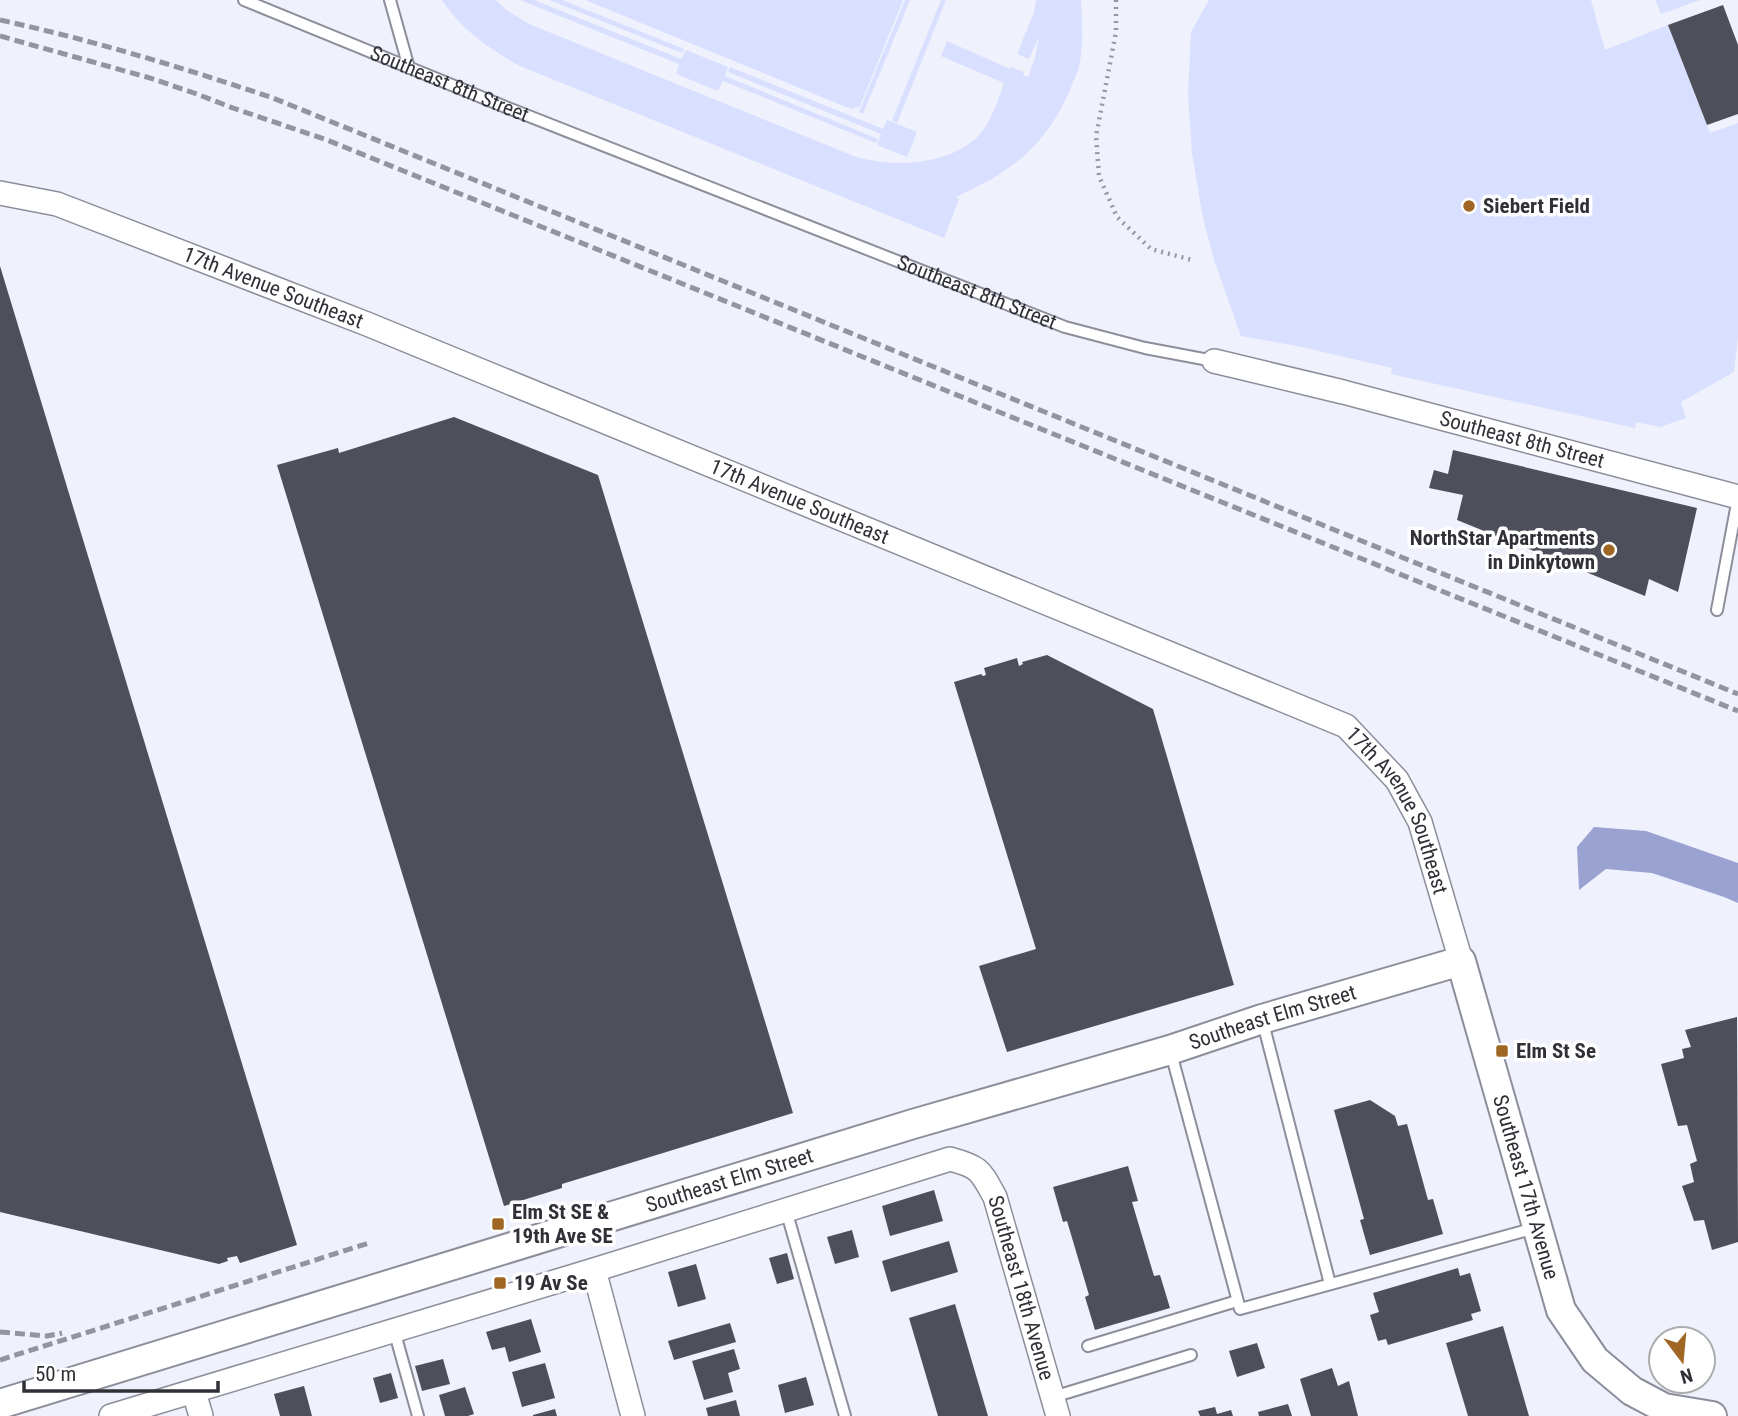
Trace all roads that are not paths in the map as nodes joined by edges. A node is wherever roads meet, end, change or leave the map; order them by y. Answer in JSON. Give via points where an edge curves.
{"nodes":[{"id":1,"x":244,"y":0,"type":"edge"},
{"id":2,"x":390,"y":0,"type":"edge"},
{"id":3,"x":409,"y":68,"type":"junction"},
{"id":4,"x":0,"y":193,"type":"edge"},
{"id":5,"x":1214,"y":361,"type":"joint"},
{"id":6,"x":1738,"y":498,"type":"edge"},
{"id":7,"x":1717,"y":610,"type":"dead end"},
{"id":8,"x":1461,"y":961,"type":"junction"},
{"id":9,"x":1262,"y":1019,"type":"junction"},
{"id":10,"x":1170,"y":1050,"type":"junction"},
{"id":11,"x":972,"y":1165,"type":"joint"},
{"id":12,"x":786,"y":1209,"type":"junction"},
{"id":13,"x":1537,"y":1227,"type":"junction"},
{"id":14,"x":594,"y":1270,"type":"junction"},
{"id":15,"x":1330,"y":1284,"type":"junction"},
{"id":16,"x":1237,"y":1301,"type":"junction"},
{"id":17,"x":394,"y":1330,"type":"junction"},
{"id":18,"x":1088,"y":1346,"type":"dead end"},
{"id":19,"x":1191,"y":1355,"type":"dead end"},
{"id":20,"x":194,"y":1392,"type":"junction"},
{"id":21,"x":0,"y":1404,"type":"edge"},
{"id":22,"x":1055,"y":1406,"type":"edge"},
{"id":23,"x":111,"y":1416,"type":"edge"},
{"id":24,"x":201,"y":1416,"type":"edge"},
{"id":25,"x":418,"y":1416,"type":"edge"},
{"id":26,"x":633,"y":1416,"type":"edge"},
{"id":27,"x":845,"y":1416,"type":"edge"},
{"id":28,"x":1712,"y":1416,"type":"edge"}],
"edges":[{"from":1,"to":3,"type":"lane","name":"Southeast 8th Street"},
{"from":2,"to":3,"type":"lane"},
{"from":3,"to":5,"type":"lane","name":"Southeast 8th Street","via":[[1065,327]]},
{"from":4,"to":8,"type":"street","name":"17th Avenue Southeast","via":[[57,204],[367,324],[1346,726],[1397,780],[1420,822]]},
{"from":5,"to":6,"type":"street","name":"Southeast 8th Street"},
{"from":6,"to":7,"type":"lane"},
{"from":8,"to":9,"type":"street","name":"Southeast Elm Street"},
{"from":8,"to":13,"type":"street","name":"Southeast 17th Avenue"},
{"from":9,"to":10,"type":"street","name":"Southeast Elm Street"},
{"from":9,"to":15,"type":"lane"},
{"from":10,"to":16,"type":"lane"},
{"from":10,"to":21,"type":"street","name":"Southeast Elm Street"},
{"from":11,"to":12,"type":"street","name":"Southeast Elm Street","via":[[950,1159]]},
{"from":11,"to":22,"type":"street","name":"Southeast 18th Avenue","via":[[995,1197]]},
{"from":12,"to":14,"type":"street","name":"Southeast Elm Street"},
{"from":12,"to":27,"type":"lane"},
{"from":13,"to":15,"type":"lane"},
{"from":13,"to":28,"type":"street","name":"Southeast 17th Avenue","via":[[1561,1310],[1595,1360],[1632,1391],[1664,1408]]},
{"from":14,"to":17,"type":"street","name":"Southeast Elm Street"},
{"from":14,"to":26,"type":"street"},
{"from":15,"to":16,"type":"lane","via":[[1240,1309]]},
{"from":16,"to":18,"type":"lane"},
{"from":17,"to":20,"type":"street","name":"Southeast Elm Street"},
{"from":17,"to":25,"type":"lane"},
{"from":19,"to":22,"type":"lane"},
{"from":20,"to":23,"type":"street","name":"Southeast Elm Street"},
{"from":20,"to":24,"type":"street"}]}
